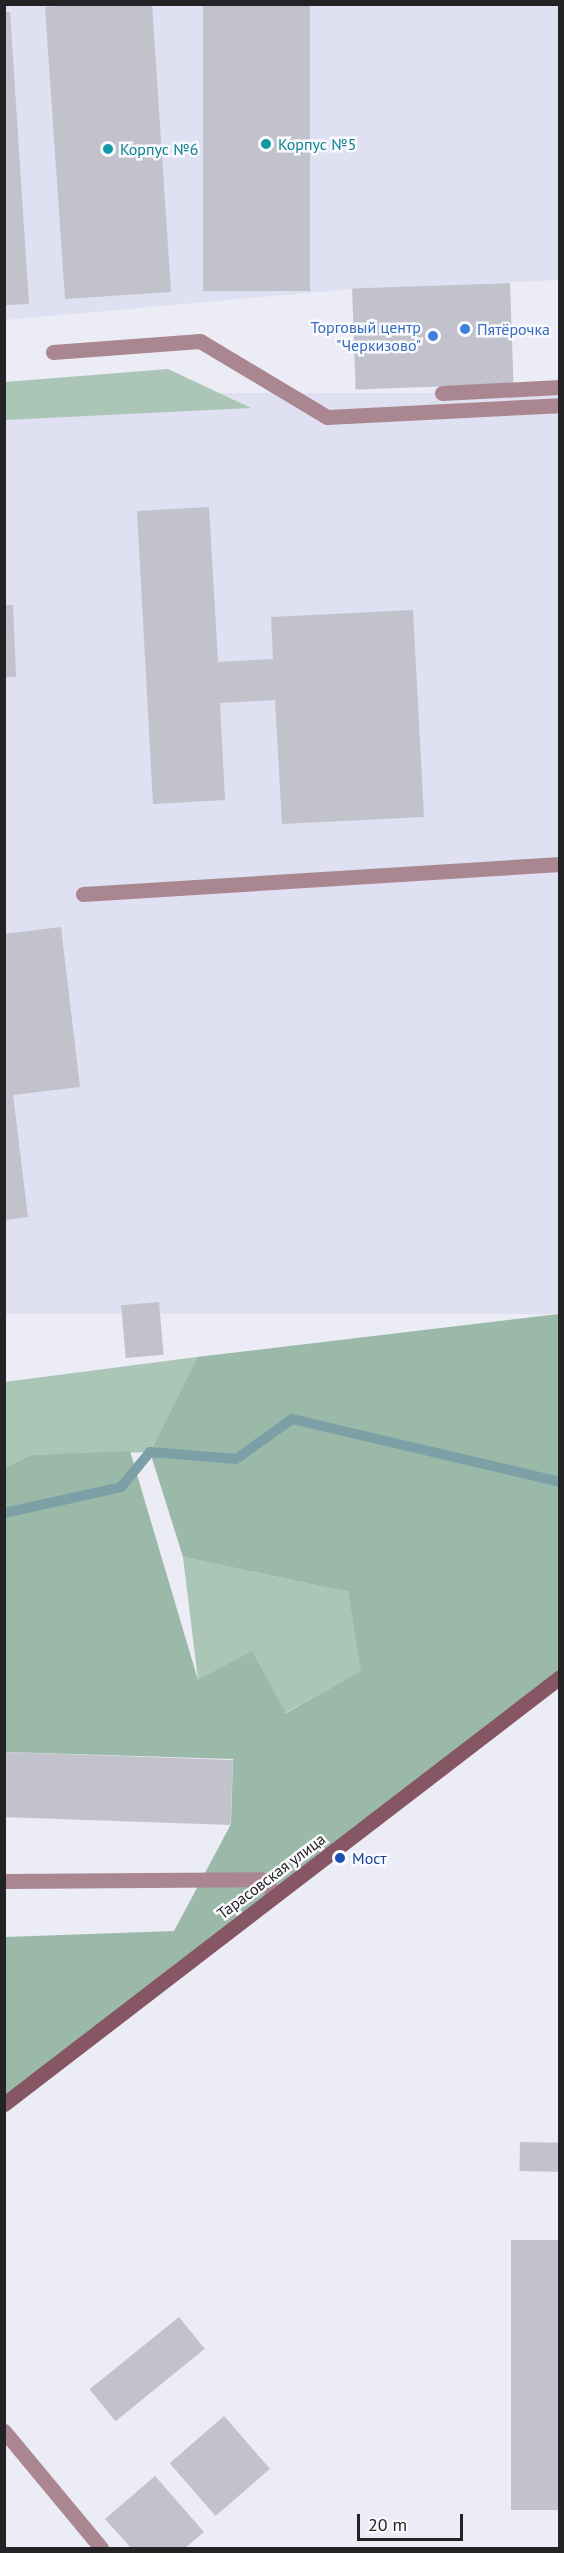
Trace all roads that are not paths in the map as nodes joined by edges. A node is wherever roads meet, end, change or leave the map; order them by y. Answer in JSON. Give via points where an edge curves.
{"nodes":[{"id":1,"x":53,"y":352,"type":"dead end"},
{"id":2,"x":560,"y":387,"type":"edge"},
{"id":3,"x":442,"y":393,"type":"dead end"},
{"id":4,"x":560,"y":405,"type":"edge"},
{"id":5,"x":560,"y":864,"type":"edge"},
{"id":6,"x":83,"y":894,"type":"dead end"},
{"id":7,"x":560,"y":1677,"type":"edge"},
{"id":8,"x":4,"y":1881,"type":"edge"},
{"id":9,"x":276,"y":1895,"type":"junction"},
{"id":10,"x":4,"y":2104,"type":"edge"},
{"id":11,"x":4,"y":2431,"type":"edge"},
{"id":12,"x":101,"y":2548,"type":"edge"}],
"edges":[{"from":1,"to":4,"type":"street","via":[[200,341],[327,417]]},
{"from":2,"to":3,"type":"street"},
{"from":5,"to":6,"type":"street"},
{"from":7,"to":9,"type":"main road","name":"Тарасовская улица"},
{"from":8,"to":9,"type":"street","via":[[261,1879]]},
{"from":9,"to":10,"type":"main road","name":"Тарасовская улица"},
{"from":11,"to":12,"type":"street"}]}
